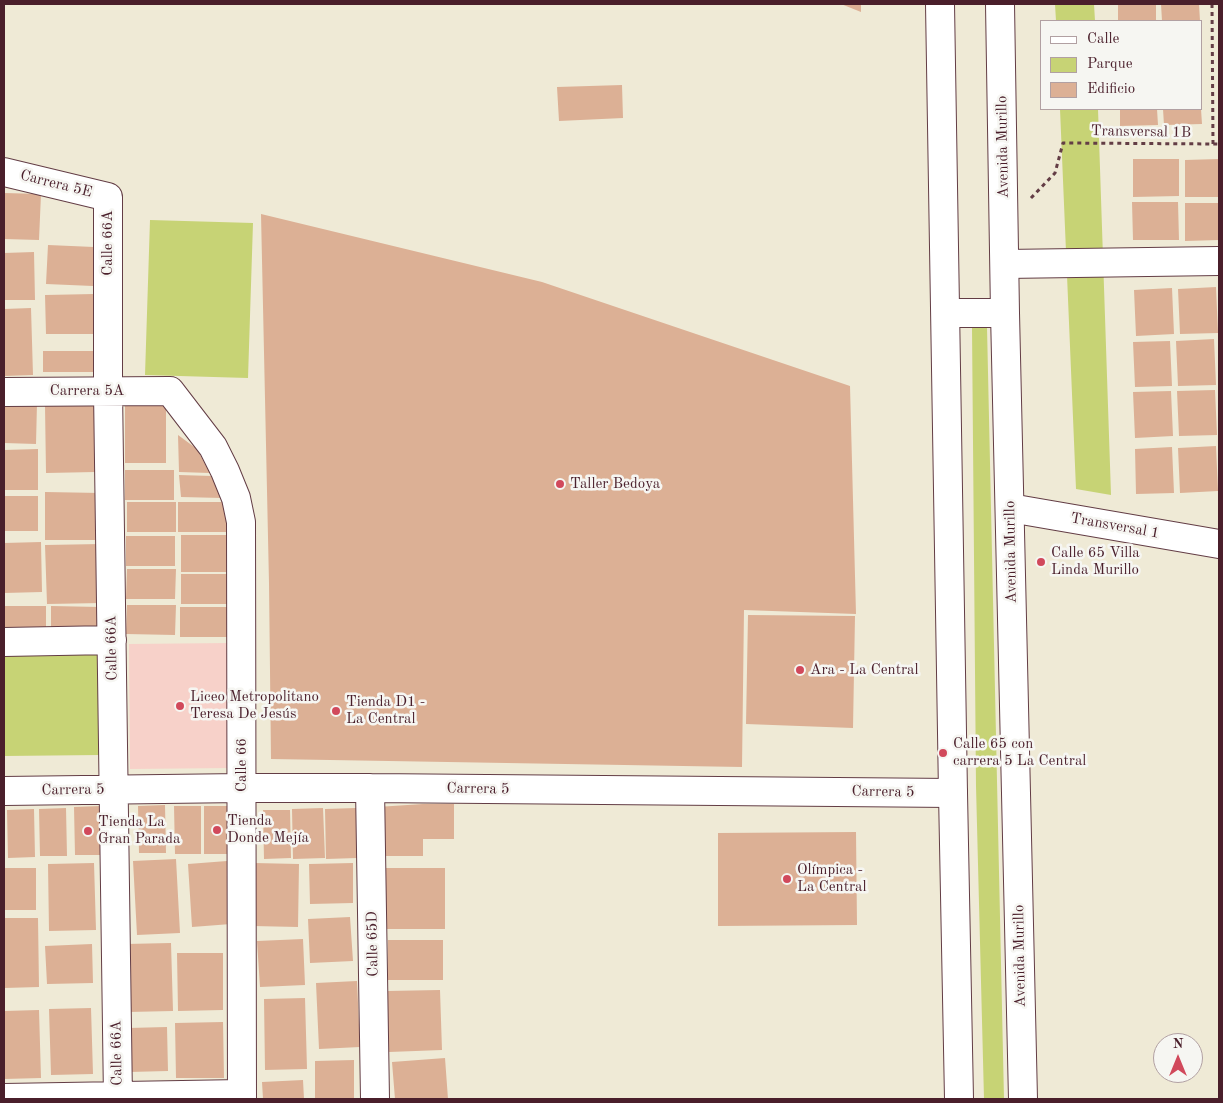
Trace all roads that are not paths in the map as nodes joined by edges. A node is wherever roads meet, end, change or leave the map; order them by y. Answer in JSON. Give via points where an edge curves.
{"nodes":[{"id":1,"x":940,"y":4,"type":"edge"},
{"id":2,"x":1000,"y":4,"type":"edge"},
{"id":3,"x":4,"y":172,"type":"edge"},
{"id":4,"x":108,"y":197,"type":"joint"},
{"id":5,"x":1219,"y":261,"type":"edge"},
{"id":6,"x":1005,"y":264,"type":"junction"},
{"id":7,"x":1006,"y":312,"type":"junction"},
{"id":8,"x":946,"y":314,"type":"junction"},
{"id":9,"x":108,"y":390,"type":"junction"},
{"id":10,"x":170,"y":390,"type":"joint"},
{"id":11,"x":4,"y":392,"type":"edge"},
{"id":12,"x":1010,"y":508,"type":"junction"},
{"id":13,"x":1219,"y":544,"type":"edge"},
{"id":14,"x":112,"y":640,"type":"junction"},
{"id":15,"x":4,"y":642,"type":"edge"},
{"id":16,"x":242,"y":788,"type":"junction"},
{"id":17,"x":370,"y":788,"type":"junction"},
{"id":18,"x":114,"y":789,"type":"junction"},
{"id":19,"x":4,"y":791,"type":"edge"},
{"id":20,"x":953,"y":793,"type":"junction"},
{"id":21,"x":242,"y":1097,"type":"edge"},
{"id":22,"x":4,"y":1098,"type":"edge"},
{"id":23,"x":118,"y":1098,"type":"edge"},
{"id":24,"x":375,"y":1099,"type":"edge"},
{"id":25,"x":959,"y":1099,"type":"edge"},
{"id":26,"x":1024,"y":1099,"type":"edge"}],
"edges":[{"from":1,"to":8,"type":"street"},
{"from":2,"to":6,"type":"street","name":"Avenida Murillo"},
{"from":3,"to":4,"type":"street","name":"Carrera 5E"},
{"from":4,"to":9,"type":"street","name":"Calle 66A"},
{"from":5,"to":6,"type":"street"},
{"from":6,"to":7,"type":"street","name":"Avenida Murillo"},
{"from":7,"to":8,"type":"street"},
{"from":7,"to":12,"type":"street","name":"Avenida Murillo"},
{"from":8,"to":20,"type":"street"},
{"from":9,"to":10,"type":"street","name":"Carrera 5A"},
{"from":9,"to":11,"type":"street","name":"Carrera 5A"},
{"from":9,"to":14,"type":"street","name":"Calle 66A"},
{"from":10,"to":16,"type":"street","name":"Calle 66","via":[[213,447],[236,498],[242,522]]},
{"from":12,"to":13,"type":"street","name":"Transversal 1"},
{"from":12,"to":26,"type":"street","name":"Avenida Murillo"},
{"from":14,"to":15,"type":"street"},
{"from":14,"to":18,"type":"street","name":"Calle 66A"},
{"from":16,"to":17,"type":"street","name":"Carrera 5"},
{"from":16,"to":18,"type":"street","name":"Carrera 5"},
{"from":16,"to":21,"type":"street","name":"Calle 66"},
{"from":17,"to":20,"type":"street","name":"Carrera 5"},
{"from":17,"to":24,"type":"street","name":"Calle 65D"},
{"from":18,"to":19,"type":"street","name":"Carrera 5"},
{"from":18,"to":23,"type":"street","name":"Calle 66A"},
{"from":20,"to":25,"type":"street"},
{"from":21,"to":23,"type":"street"},
{"from":22,"to":23,"type":"street"}]}
